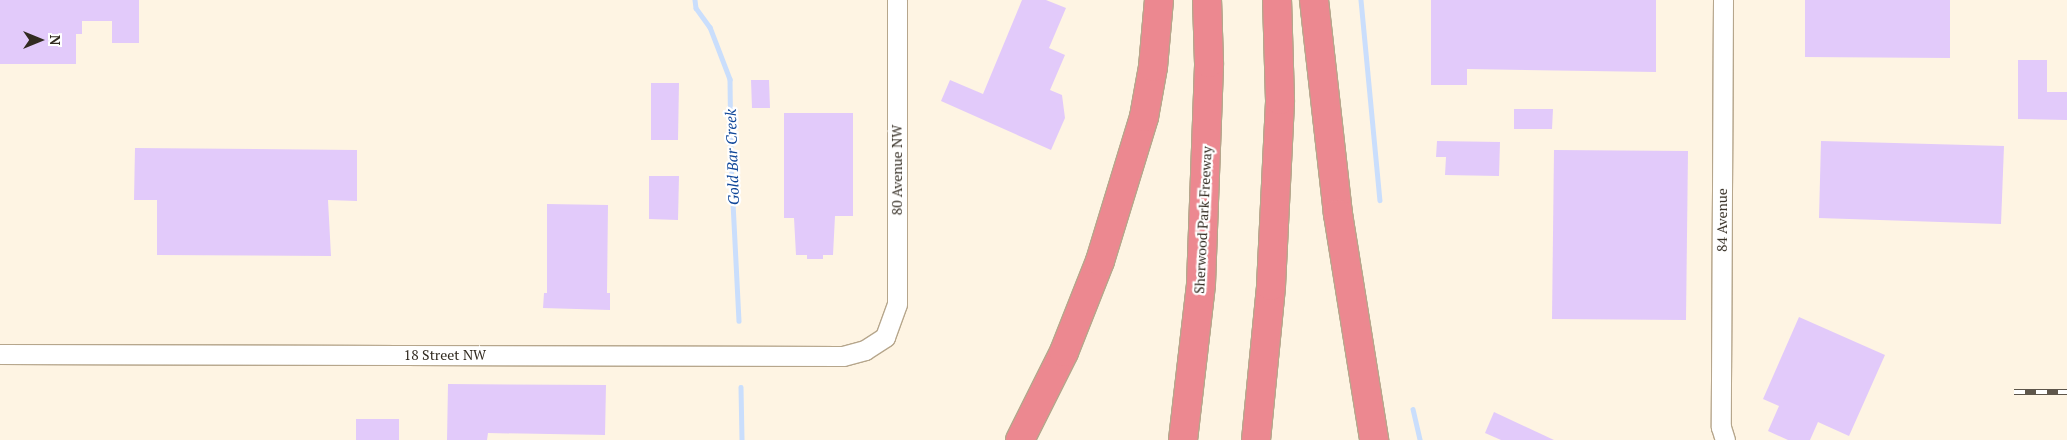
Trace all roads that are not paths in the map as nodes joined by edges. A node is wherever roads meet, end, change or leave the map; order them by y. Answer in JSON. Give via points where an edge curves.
{"nodes":[{"id":1,"x":897,"y":0,"type":"edge"},
{"id":2,"x":1159,"y":0,"type":"edge"},
{"id":3,"x":1207,"y":0,"type":"edge"},
{"id":4,"x":1277,"y":0,"type":"edge"},
{"id":5,"x":1314,"y":0,"type":"edge"},
{"id":6,"x":1723,"y":0,"type":"edge"},
{"id":7,"x":885,"y":337,"type":"joint"},
{"id":8,"x":0,"y":354,"type":"edge"},
{"id":9,"x":1020,"y":440,"type":"edge"},
{"id":10,"x":1183,"y":440,"type":"edge"},
{"id":11,"x":1256,"y":440,"type":"edge"},
{"id":12,"x":1374,"y":440,"type":"edge"},
{"id":13,"x":1725,"y":440,"type":"edge"}],
"edges":[{"from":1,"to":7,"type":"street","name":"80 Avenue NW","via":[[897,304]]},
{"from":2,"to":9,"type":"highway","via":[[1153,67],[1144,117],[1100,261],[1064,352]]},
{"from":3,"to":10,"type":"highway","name":"Sherwood Park Freeway","via":[[1209,64],[1201,284]]},
{"from":4,"to":11,"type":"highway","via":[[1280,100],[1271,286]]},
{"from":5,"to":12,"type":"highway","via":[[1338,214]]},
{"from":6,"to":13,"type":"street","name":"84 Avenue","via":[[1721,427]]},
{"from":7,"to":8,"type":"street","name":"18 Street NW","via":[[865,350],[843,356]]}]}
